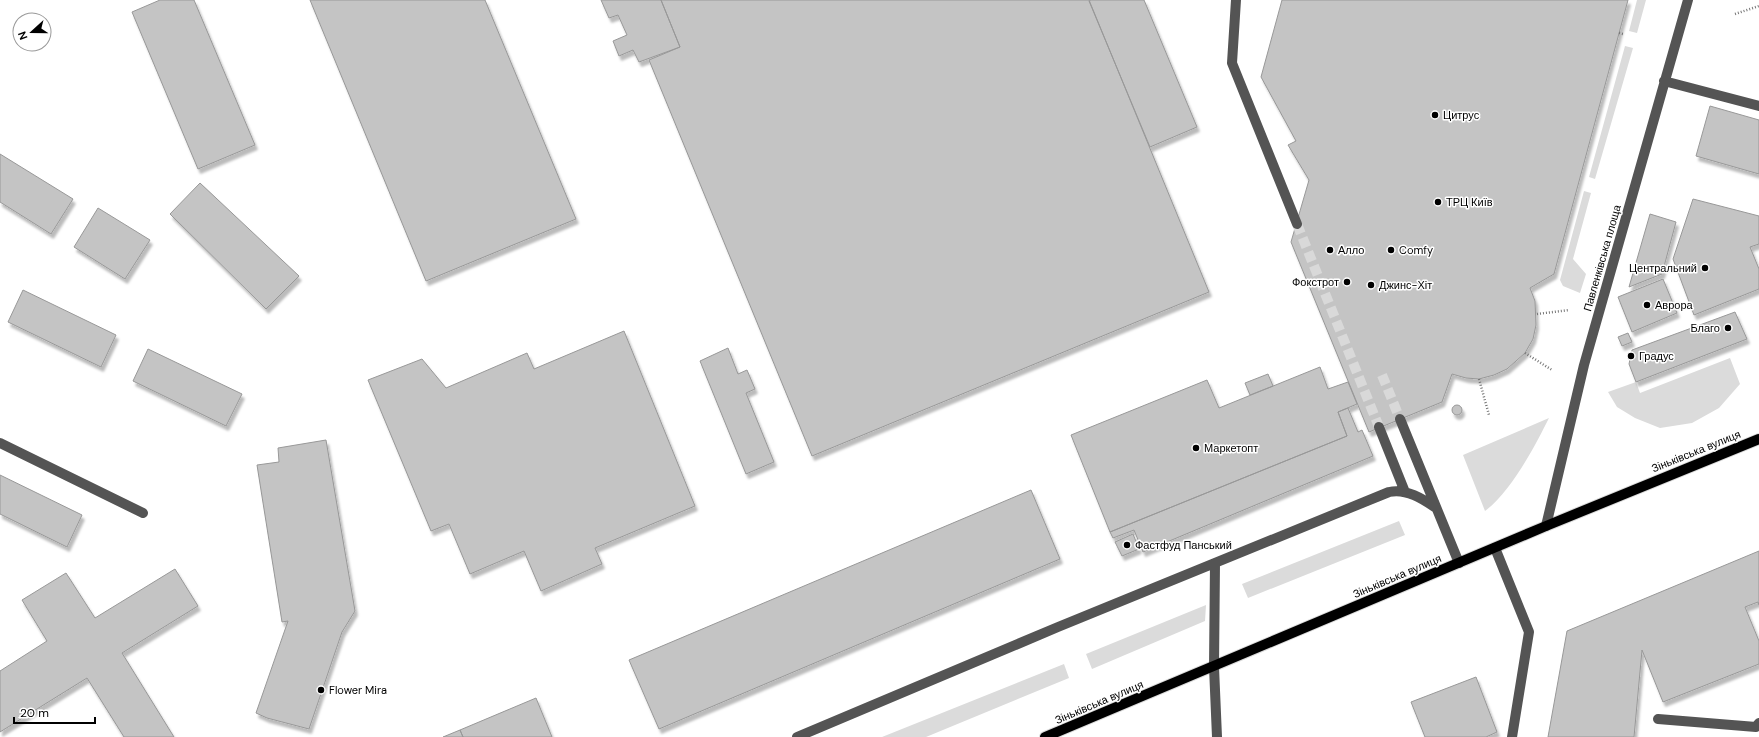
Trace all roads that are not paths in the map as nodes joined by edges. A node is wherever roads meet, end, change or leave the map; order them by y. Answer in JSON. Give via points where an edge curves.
{"nodes":[{"id":1,"x":1236,"y":0,"type":"edge"},
{"id":2,"x":1688,"y":0,"type":"edge"},
{"id":3,"x":1664,"y":82,"type":"junction"},
{"id":4,"x":1759,"y":106,"type":"edge"},
{"id":5,"x":1297,"y":224,"type":"tunnel mouth"},
{"id":6,"x":1400,"y":419,"type":"tunnel mouth"},
{"id":7,"x":1379,"y":428,"type":"tunnel mouth"},
{"id":8,"x":1759,"y":439,"type":"edge"},
{"id":9,"x":0,"y":443,"type":"edge"},
{"id":10,"x":1405,"y":492,"type":"junction"},
{"id":11,"x":1436,"y":508,"type":"junction"},
{"id":12,"x":143,"y":513,"type":"dead end"},
{"id":13,"x":1546,"y":526,"type":"junction"},
{"id":14,"x":1495,"y":548,"type":"junction"},
{"id":15,"x":1216,"y":563,"type":"junction"},
{"id":16,"x":1459,"y":563,"type":"junction"},
{"id":17,"x":1214,"y":666,"type":"junction"},
{"id":18,"x":1658,"y":719,"type":"dead end"},
{"id":19,"x":1759,"y":723,"type":"edge"},
{"id":20,"x":797,"y":737,"type":"edge"},
{"id":21,"x":1045,"y":737,"type":"edge"},
{"id":22,"x":1217,"y":737,"type":"edge"},
{"id":23,"x":1512,"y":737,"type":"edge"}],
"edges":[{"from":1,"to":5,"type":"street","via":[[1232,63]]},
{"from":2,"to":3,"type":"street","name":"Павленківська площа"},
{"from":3,"to":4,"type":"street"},
{"from":3,"to":13,"type":"street","name":"Павленківська площа","via":[[1584,365]]},
{"from":6,"to":11,"type":"street"},
{"from":7,"to":10,"type":"street"},
{"from":8,"to":13,"type":"main road","name":"Зіньківська вулиця"},
{"from":9,"to":12,"type":"street"},
{"from":10,"to":11,"type":"street"},
{"from":10,"to":15,"type":"street","via":[[1389,492]]},
{"from":11,"to":16,"type":"street"},
{"from":13,"to":14,"type":"main road","name":"Зіньківська вулиця"},
{"from":14,"to":16,"type":"main road","name":"Зіньківська вулиця"},
{"from":14,"to":23,"type":"street","via":[[1529,632]]},
{"from":15,"to":17,"type":"street"},
{"from":15,"to":20,"type":"street"},
{"from":16,"to":17,"type":"main road","name":"Зіньківська вулиця"},
{"from":17,"to":21,"type":"main road","name":"Зіньківська вулиця"},
{"from":17,"to":22,"type":"street"},
{"from":18,"to":19,"type":"street","via":[[1756,727]]}]}
